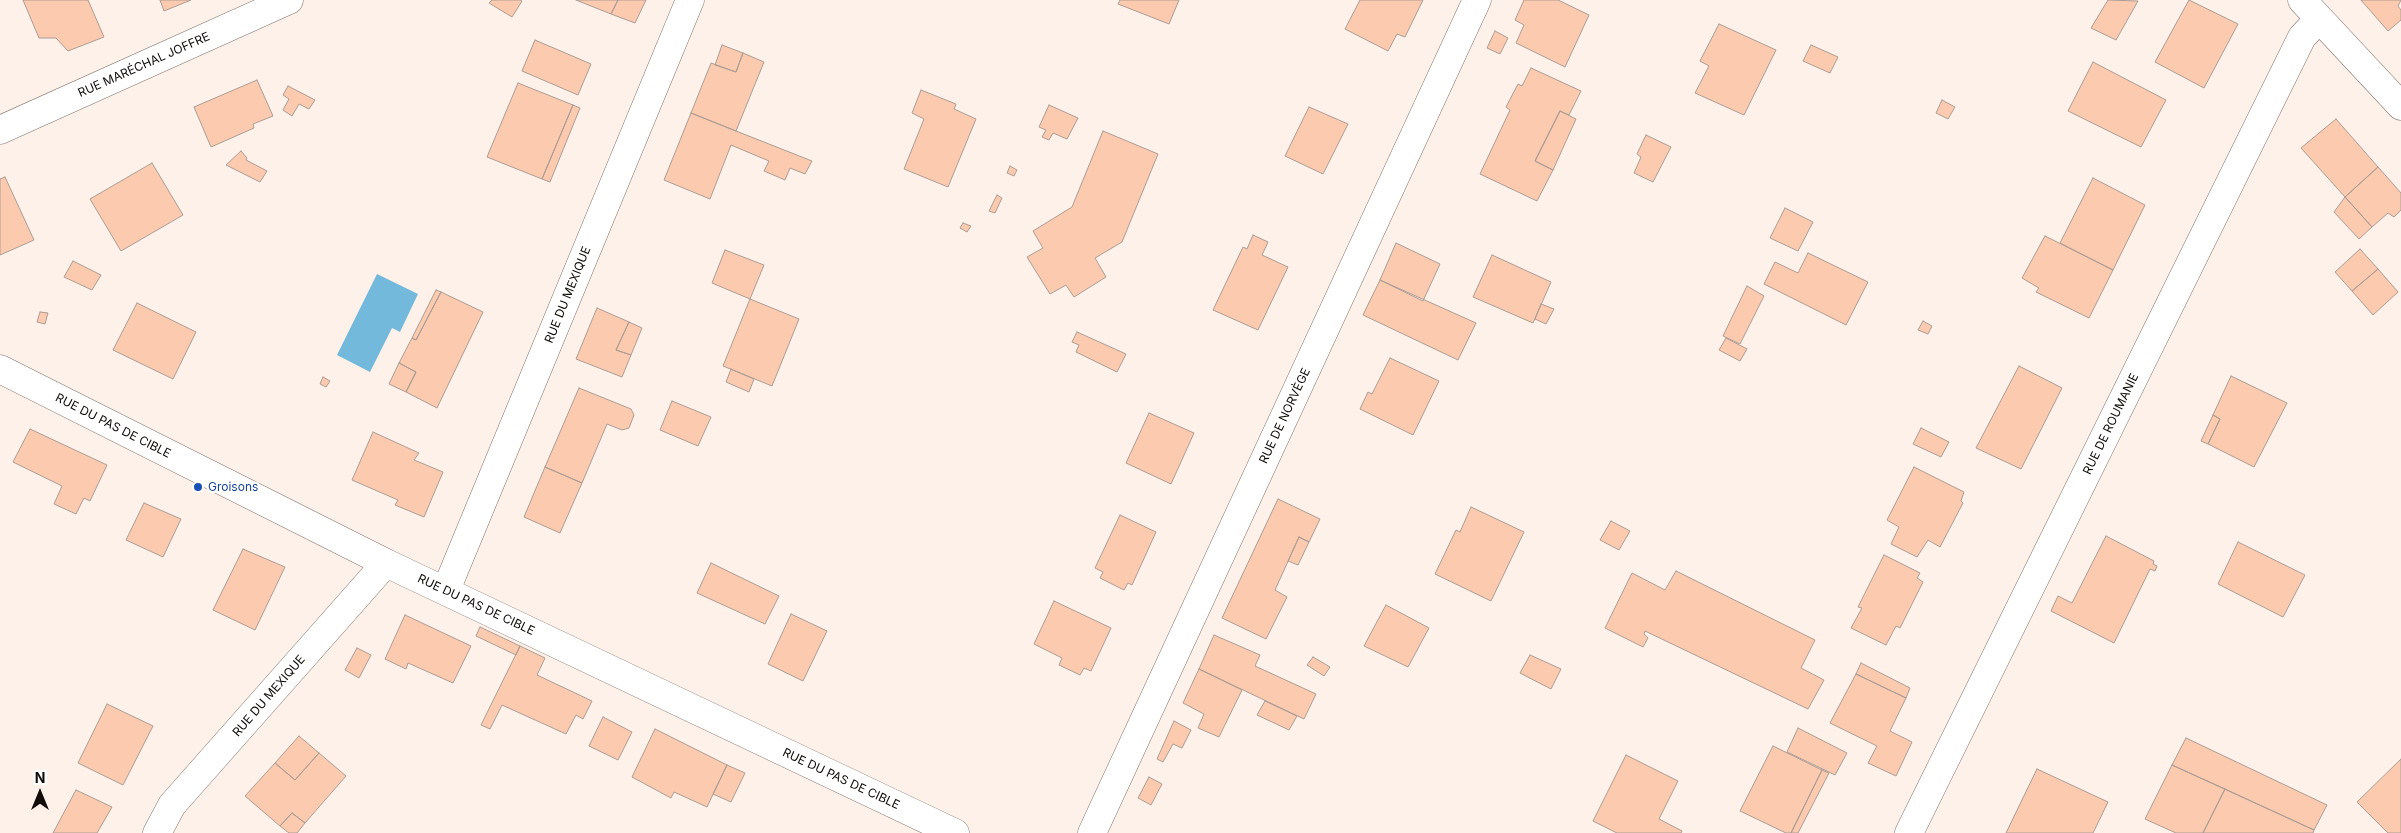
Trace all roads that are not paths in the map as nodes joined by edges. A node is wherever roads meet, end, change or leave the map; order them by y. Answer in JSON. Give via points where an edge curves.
{"nodes":[{"id":1,"x":289,"y":0,"type":"edge"},
{"id":2,"x":690,"y":0,"type":"edge"},
{"id":3,"x":1478,"y":0,"type":"edge"},
{"id":4,"x":2310,"y":9,"type":"edge"},
{"id":5,"x":2401,"y":106,"type":"edge"},
{"id":6,"x":0,"y":130,"type":"edge"},
{"id":7,"x":0,"y":369,"type":"edge"},
{"id":8,"x":386,"y":563,"type":"junction"},
{"id":9,"x":446,"y":590,"type":"junction"},
{"id":10,"x":157,"y":833,"type":"edge"},
{"id":11,"x":955,"y":833,"type":"edge"},
{"id":12,"x":1092,"y":833,"type":"edge"},
{"id":13,"x":1909,"y":833,"type":"edge"}],
"edges":[{"from":1,"to":6,"type":"street","name":"RUE MARÉCHAL JOFFRE"},
{"from":2,"to":9,"type":"street","name":"RUE DU MEXIQUE"},
{"from":3,"to":12,"type":"street","name":"RUE DE NORVÈGE"},
{"from":4,"to":5,"type":"street"},
{"from":4,"to":13,"type":"street","name":"RUE DE ROUMANIE","via":[[2302,37]]},
{"from":7,"to":8,"type":"street","name":"RUE DU PAS DE CIBLE"},
{"from":8,"to":9,"type":"street","name":"RUE DU PAS DE CIBLE"},
{"from":8,"to":10,"type":"street","name":"RUE DU MEXIQUE","via":[[172,805]]},
{"from":9,"to":11,"type":"street","name":"RUE DU PAS DE CIBLE"}]}
